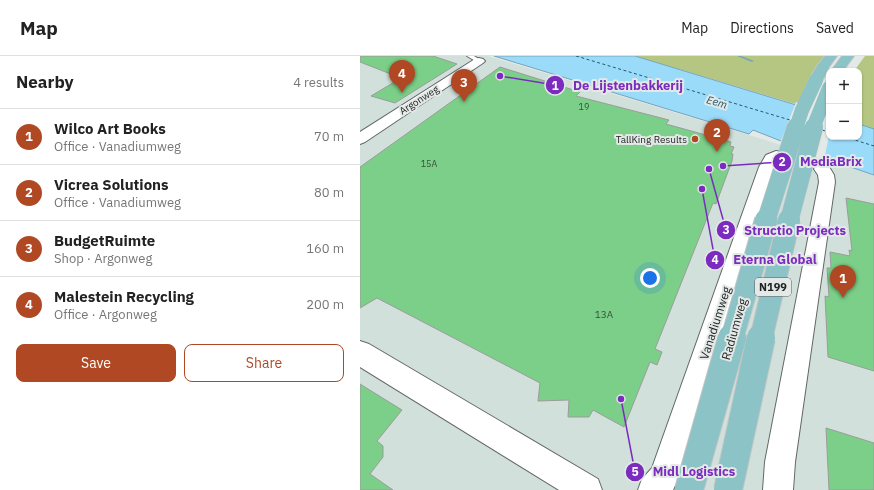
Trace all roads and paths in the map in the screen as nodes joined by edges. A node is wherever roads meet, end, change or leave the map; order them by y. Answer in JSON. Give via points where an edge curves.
{"nodes":[{"id":1,"x":831,"y":56,"type":"edge"},
{"id":2,"x":848,"y":56,"type":"edge"},
{"id":3,"x":474,"y":59,"type":"edge"},
{"id":4,"x":839,"y":68,"type":"edge"},
{"id":5,"x":823,"y":84,"type":"edge"},
{"id":6,"x":360,"y":139,"type":"edge"},
{"id":7,"x":776,"y":156,"type":"dead end"},
{"id":8,"x":822,"y":169,"type":"dead end"},
{"id":9,"x":360,"y":353,"type":"edge"},
{"id":10,"x":587,"y":490,"type":"edge"},
{"id":11,"x":653,"y":490,"type":"edge"},
{"id":12,"x":689,"y":490,"type":"edge"},
{"id":13,"x":728,"y":490,"type":"edge"},
{"id":14,"x":778,"y":490,"type":"edge"}],
"edges":[{"from":1,"to":5,"type":"main road","number":"N199","via":[[823,66]]},
{"from":2,"to":4,"type":"main road"},
{"from":3,"to":6,"type":"street","name":"Argonweg"},
{"from":5,"to":12,"type":"main road","name":"Radiumweg","number":"N199","bridge":true,"via":[[802,110],[769,210]]},
{"from":5,"to":13,"type":"main road","number":"N199","bridge":true,"via":[[818,115],[782,248]]},
{"from":7,"to":11,"type":"street","name":"Vanadiumweg","via":[[767,167],[664,477]]},
{"from":8,"to":14,"type":"street","via":[[827,182],[780,462]]},
{"from":9,"to":10,"type":"street"}]}
